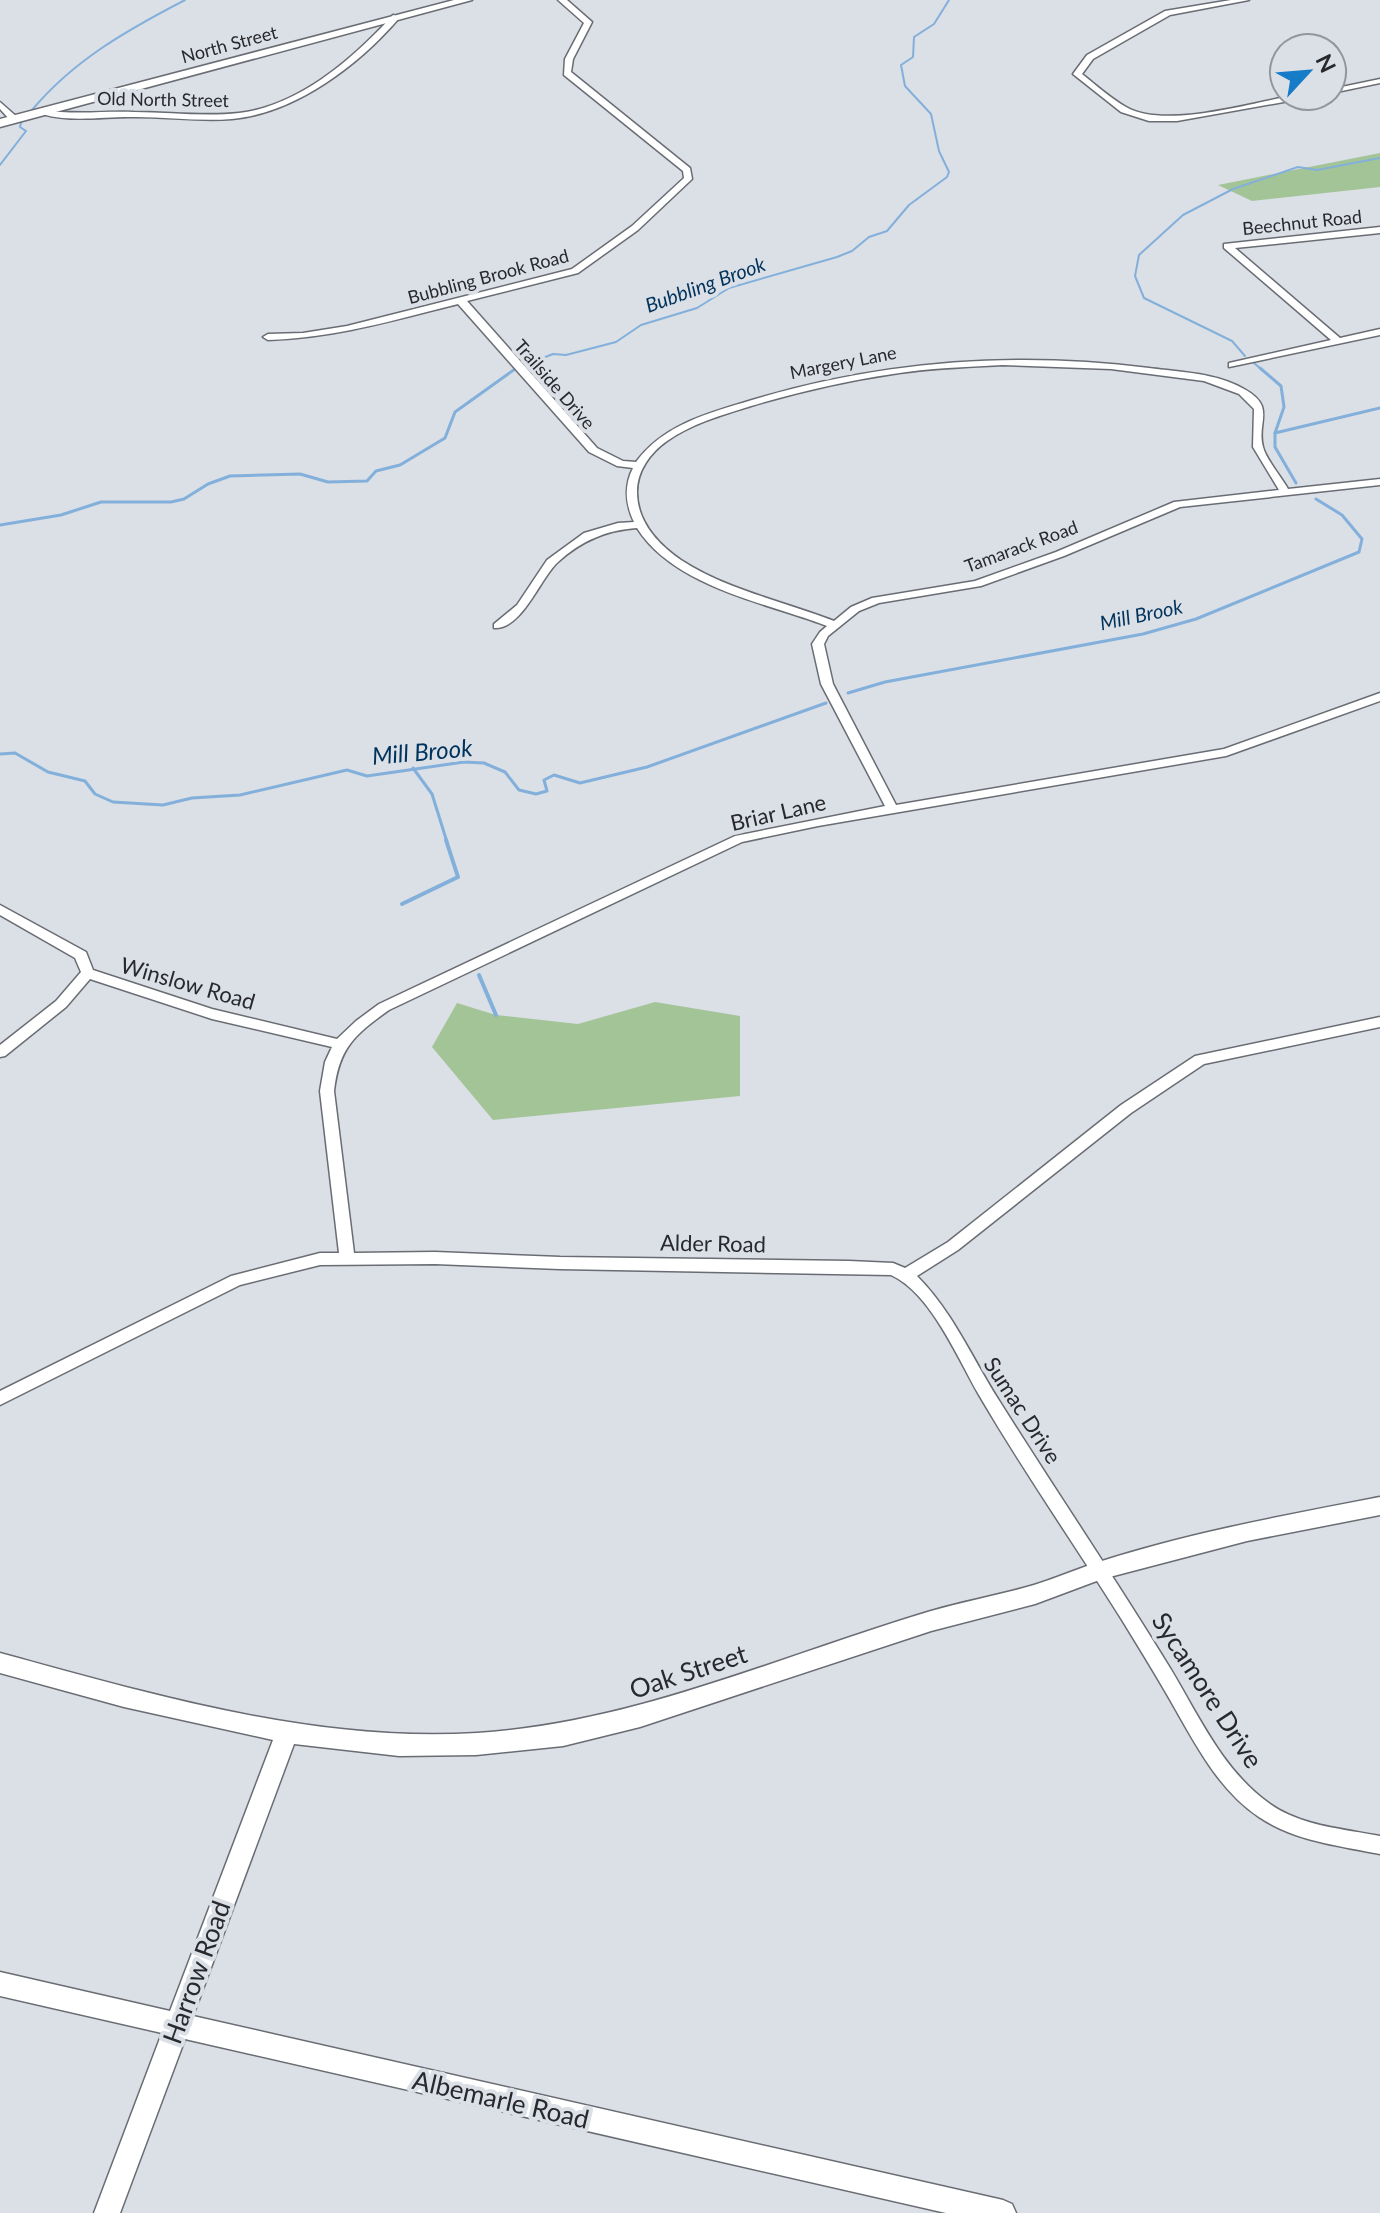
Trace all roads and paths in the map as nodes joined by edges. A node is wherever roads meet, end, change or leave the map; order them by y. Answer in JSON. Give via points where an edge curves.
{"nodes":[{"id":1,"x":467,"y":0,"type":"edge"},
{"id":2,"x":562,"y":0,"type":"edge"},
{"id":3,"x":1245,"y":0,"type":"edge"},
{"id":4,"x":396,"y":17,"type":"junction"},
{"id":5,"x":1380,"y":81,"type":"edge"},
{"id":6,"x":1348,"y":88,"type":"edge"},
{"id":7,"x":1268,"y":102,"type":"edge"},
{"id":8,"x":0,"y":104,"type":"edge"},
{"id":9,"x":42,"y":112,"type":"junction"},
{"id":10,"x":14,"y":119,"type":"junction"},
{"id":11,"x":0,"y":123,"type":"edge"},
{"id":12,"x":1380,"y":230,"type":"edge"},
{"id":13,"x":462,"y":302,"type":"junction"},
{"id":14,"x":1380,"y":332,"type":"edge"},
{"id":15,"x":268,"y":337,"type":"dead end"},
{"id":16,"x":1338,"y":341,"type":"junction"},
{"id":17,"x":1232,"y":365,"type":"dead end"},
{"id":18,"x":638,"y":465,"type":"junction"},
{"id":19,"x":1380,"y":482,"type":"edge"},
{"id":20,"x":1285,"y":492,"type":"junction"},
{"id":21,"x":641,"y":525,"type":"junction"},
{"id":22,"x":835,"y":625,"type":"junction"},
{"id":23,"x":498,"y":626,"type":"dead end"},
{"id":24,"x":1380,"y":697,"type":"edge"},
{"id":25,"x":893,"y":810,"type":"junction"},
{"id":26,"x":0,"y":909,"type":"edge"},
{"id":27,"x":88,"y":973,"type":"junction"},
{"id":28,"x":1380,"y":1022,"type":"edge"},
{"id":29,"x":339,"y":1044,"type":"junction"},
{"id":30,"x":0,"y":1052,"type":"edge"},
{"id":31,"x":347,"y":1257,"type":"junction"},
{"id":32,"x":906,"y":1275,"type":"junction"},
{"id":33,"x":0,"y":1398,"type":"edge"},
{"id":34,"x":1380,"y":1506,"type":"edge"},
{"id":35,"x":1102,"y":1570,"type":"junction"},
{"id":36,"x":0,"y":1663,"type":"edge"},
{"id":37,"x":287,"y":1732,"type":"junction"},
{"id":38,"x":1380,"y":1845,"type":"edge"},
{"id":39,"x":0,"y":1984,"type":"edge"},
{"id":40,"x":176,"y":2025,"type":"junction"},
{"id":41,"x":107,"y":2213,"type":"edge"},
{"id":42,"x":1003,"y":2213,"type":"edge"}],
"edges":[{"from":1,"to":4,"type":"main road","name":"North Street"},
{"from":2,"to":13,"type":"street","name":"Bubbling Brook Road","via":[[588,22],[568,58],[567,73],[670,154],[687,170],[688,179],[635,228],[575,271]]},
{"from":3,"to":7,"type":"street","via":[[1168,13],[1090,57],[1077,74],[1124,110],[1149,119]]},
{"from":4,"to":9,"type":"main road","name":"North Street"},
{"from":4,"to":9,"type":"street","name":"Old North Street","via":[[335,71],[263,111],[227,117]]},
{"from":5,"to":6,"type":"street"},
{"from":8,"to":10,"type":"street"},
{"from":9,"to":10,"type":"main road","name":"North Street"},
{"from":10,"to":11,"type":"main road","name":"North Street"},
{"from":12,"to":16,"type":"street","name":"Beechnut Road","via":[[1227,246]]},
{"from":13,"to":15,"type":"street","name":"Bubbling Brook Road","via":[[347,329]]},
{"from":13,"to":18,"type":"street","name":"Trailside Drive","via":[[593,450],[621,464]]},
{"from":14,"to":16,"type":"street"},
{"from":16,"to":17,"type":"street"},
{"from":18,"to":20,"type":"street","name":"Margery Lane","via":[[672,433],[787,391],[919,366],[1048,362],[1166,373],[1245,393],[1259,409],[1258,447]]},
{"from":18,"to":21,"type":"street","via":[[630,497]]},
{"from":19,"to":20,"type":"street","name":"Tamarack Road"},
{"from":20,"to":22,"type":"street","name":"Tamarack Road","via":[[1178,504],[977,584],[876,600]]},
{"from":21,"to":22,"type":"street","via":[[656,545],[700,574]]},
{"from":21,"to":23,"type":"street","via":[[588,535],[551,562],[521,607]]},
{"from":22,"to":25,"type":"street","via":[[818,644],[827,684]]},
{"from":24,"to":25,"type":"street","name":"Briar Lane","via":[[1226,752]]},
{"from":25,"to":29,"type":"street","name":"Briar Lane","via":[[726,843],[384,1007]]},
{"from":26,"to":27,"type":"street","name":"Winslow Road","via":[[81,955]]},
{"from":27,"to":29,"type":"street","name":"Winslow Road","via":[[142,993]]},
{"from":27,"to":30,"type":"street","via":[[61,1004]]},
{"from":28,"to":32,"type":"street","via":[[1200,1060],[1126,1109],[953,1246]]},
{"from":29,"to":31,"type":"street","via":[[327,1091]]},
{"from":31,"to":32,"type":"street","name":"Alder Road","via":[[849,1267],[893,1269]]},
{"from":31,"to":33,"type":"street","name":"Alder Road","via":[[288,1265],[236,1280]]},
{"from":32,"to":35,"type":"street","name":"Sumac Drive","via":[[937,1312]]},
{"from":34,"to":35,"type":"street","name":"Oak Street","via":[[1247,1532]]},
{"from":35,"to":37,"type":"street","name":"Oak Street","via":[[640,1717],[563,1735],[399,1745]]},
{"from":35,"to":38,"type":"street","name":"Sycamore Drive","via":[[1217,1761],[1241,1791],[1266,1812],[1295,1824]]},
{"from":36,"to":37,"type":"street","name":"Oak Street","via":[[124,1697]]},
{"from":37,"to":40,"type":"street","name":"Harrow Road"},
{"from":39,"to":40,"type":"street","name":"Albemarle Road"},
{"from":40,"to":41,"type":"street","name":"Harrow Road"},
{"from":40,"to":42,"type":"street","name":"Albemarle Road"}]}
